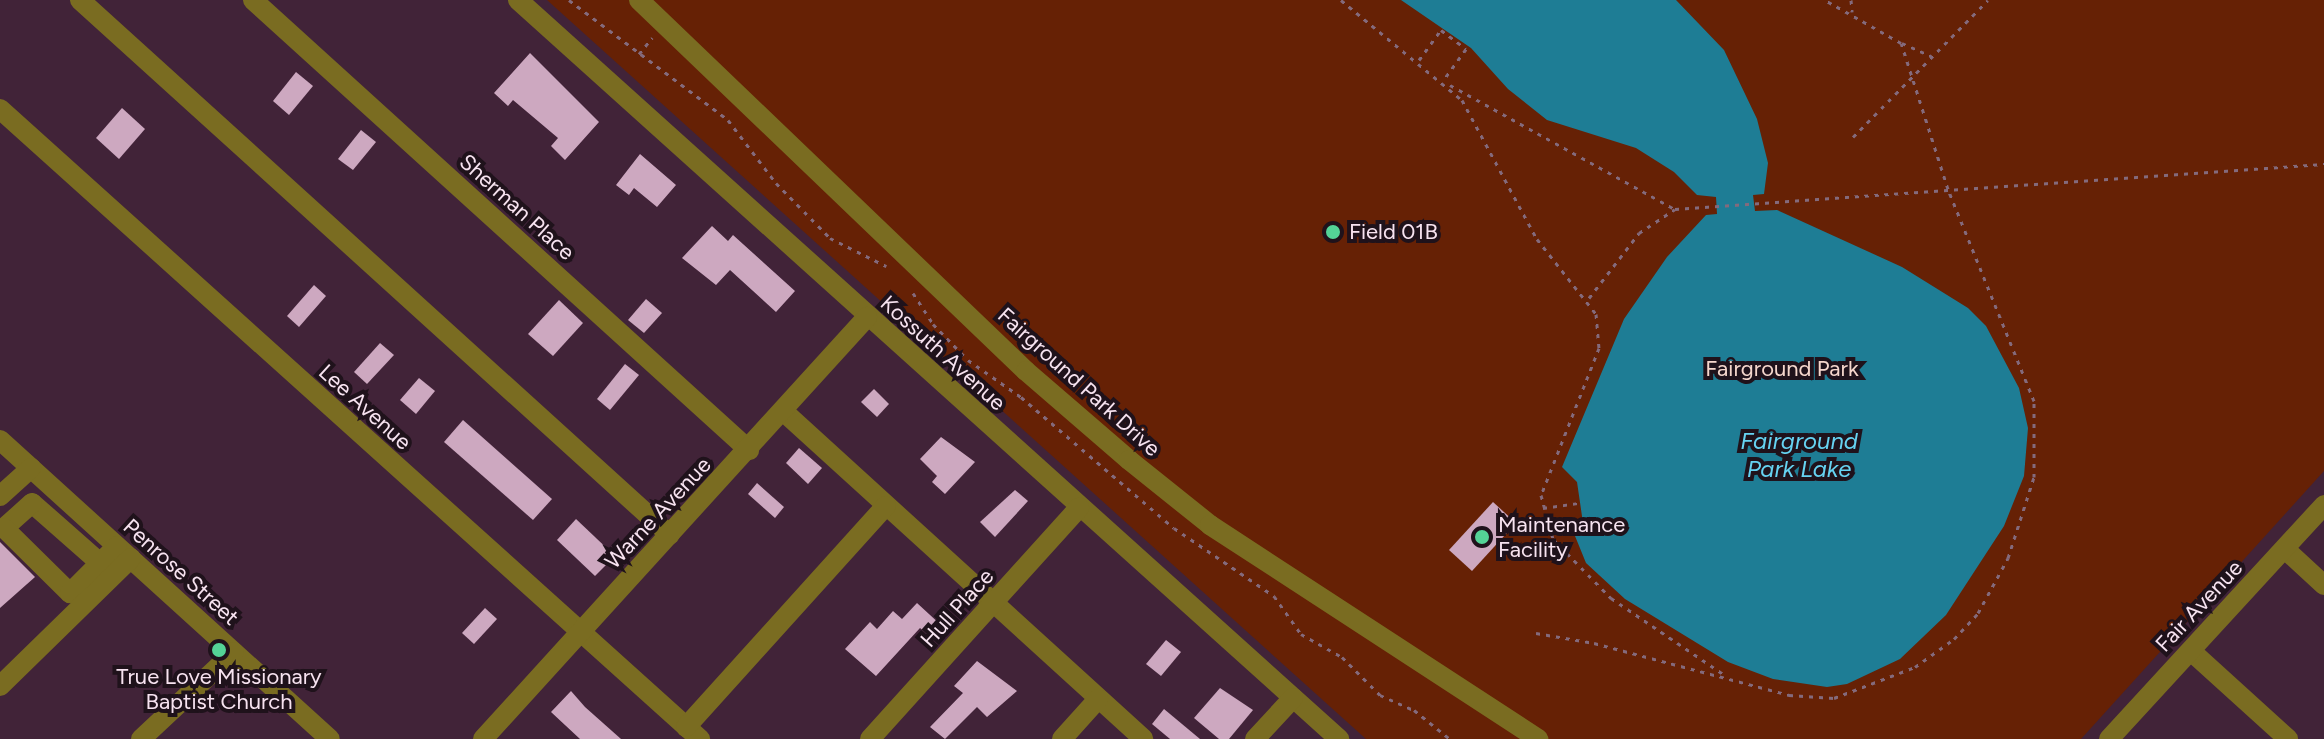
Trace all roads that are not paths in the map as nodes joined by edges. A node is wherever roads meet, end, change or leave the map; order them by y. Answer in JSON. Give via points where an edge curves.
{"nodes":[{"id":1,"x":80,"y":0,"type":"edge"},
{"id":2,"x":253,"y":0,"type":"edge"},
{"id":3,"x":518,"y":0,"type":"edge"},
{"id":4,"x":639,"y":0,"type":"edge"},
{"id":5,"x":0,"y":109,"type":"edge"},
{"id":6,"x":867,"y":317,"type":"junction"},
{"id":7,"x":783,"y":411,"type":"junction"},
{"id":8,"x":0,"y":440,"type":"edge"},
{"id":9,"x":749,"y":450,"type":"junction"},
{"id":10,"x":31,"y":468,"type":"junction"},
{"id":11,"x":0,"y":496,"type":"edge"},
{"id":12,"x":2324,"y":505,"type":"edge"},
{"id":13,"x":886,"y":506,"type":"junction"},
{"id":14,"x":1079,"y":508,"type":"junction"},
{"id":15,"x":670,"y":535,"type":"junction"},
{"id":16,"x":2285,"y":549,"type":"junction"},
{"id":17,"x":124,"y":552,"type":"junction"},
{"id":18,"x":99,"y":562,"type":"junction"},
{"id":19,"x":2324,"y":585,"type":"edge"},
{"id":20,"x":993,"y":604,"type":"junction"},
{"id":21,"x":580,"y":633,"type":"junction"},
{"id":22,"x":2191,"y":651,"type":"junction"},
{"id":23,"x":234,"y":652,"type":"junction"},
{"id":24,"x":0,"y":686,"type":"edge"},
{"id":25,"x":1293,"y":698,"type":"junction"},
{"id":26,"x":1098,"y":699,"type":"junction"},
{"id":27,"x":693,"y":733,"type":"edge"},
{"id":28,"x":328,"y":738,"type":"edge"},
{"id":29,"x":141,"y":739,"type":"edge"},
{"id":30,"x":483,"y":739,"type":"edge"},
{"id":31,"x":870,"y":739,"type":"edge"},
{"id":32,"x":1062,"y":739,"type":"edge"},
{"id":33,"x":1143,"y":739,"type":"edge"},
{"id":34,"x":1255,"y":739,"type":"edge"},
{"id":35,"x":1339,"y":739,"type":"edge"},
{"id":36,"x":1538,"y":739,"type":"edge"},
{"id":37,"x":2109,"y":739,"type":"edge"},
{"id":38,"x":2288,"y":739,"type":"edge"}],
"edges":[{"from":1,"to":15,"type":"street"},
{"from":2,"to":9,"type":"street","name":"Sherman Place"},
{"from":3,"to":6,"type":"street","name":"Kossuth Avenue"},
{"from":4,"to":36,"type":"street","name":"Fairground Park Drive","via":[[1026,371],[1129,460],[1210,525]]},
{"from":5,"to":21,"type":"street","name":"Lee Avenue"},
{"from":6,"to":7,"type":"street","name":"Warne Avenue"},
{"from":6,"to":14,"type":"street","name":"Kossuth Avenue"},
{"from":7,"to":9,"type":"street","name":"Warne Avenue"},
{"from":7,"to":13,"type":"street"},
{"from":8,"to":10,"type":"street","name":"Penrose Street"},
{"from":9,"to":15,"type":"street","name":"Warne Avenue"},
{"from":10,"to":11,"type":"street"},
{"from":10,"to":17,"type":"street","name":"Penrose Street"},
{"from":12,"to":16,"type":"street","name":"Fair Avenue"},
{"from":13,"to":20,"type":"street"},
{"from":13,"to":27,"type":"street"},
{"from":14,"to":20,"type":"street","name":"Hull Place"},
{"from":14,"to":25,"type":"street","name":"Kossuth Avenue"},
{"from":15,"to":21,"type":"street","name":"Warne Avenue"},
{"from":16,"to":19,"type":"street"},
{"from":16,"to":22,"type":"street","name":"Fair Avenue"},
{"from":17,"to":18,"type":"street"},
{"from":17,"to":23,"type":"street","name":"Penrose Street"},
{"from":17,"to":24,"type":"street"},
{"from":18,"to":18,"type":"street","via":[[70,593],[4,528],[32,503]]},
{"from":20,"to":26,"type":"street"},
{"from":20,"to":31,"type":"street","name":"Hull Place"},
{"from":21,"to":27,"type":"street","name":"Lee Avenue"},
{"from":21,"to":30,"type":"street","name":"Warne Avenue"},
{"from":22,"to":37,"type":"street","name":"Fair Avenue"},
{"from":22,"to":38,"type":"street"},
{"from":23,"to":28,"type":"street","name":"Penrose Street"},
{"from":23,"to":29,"type":"street"},
{"from":25,"to":34,"type":"street"},
{"from":25,"to":35,"type":"street","name":"Kossuth Avenue"},
{"from":26,"to":32,"type":"street"},
{"from":26,"to":33,"type":"street"}]}
